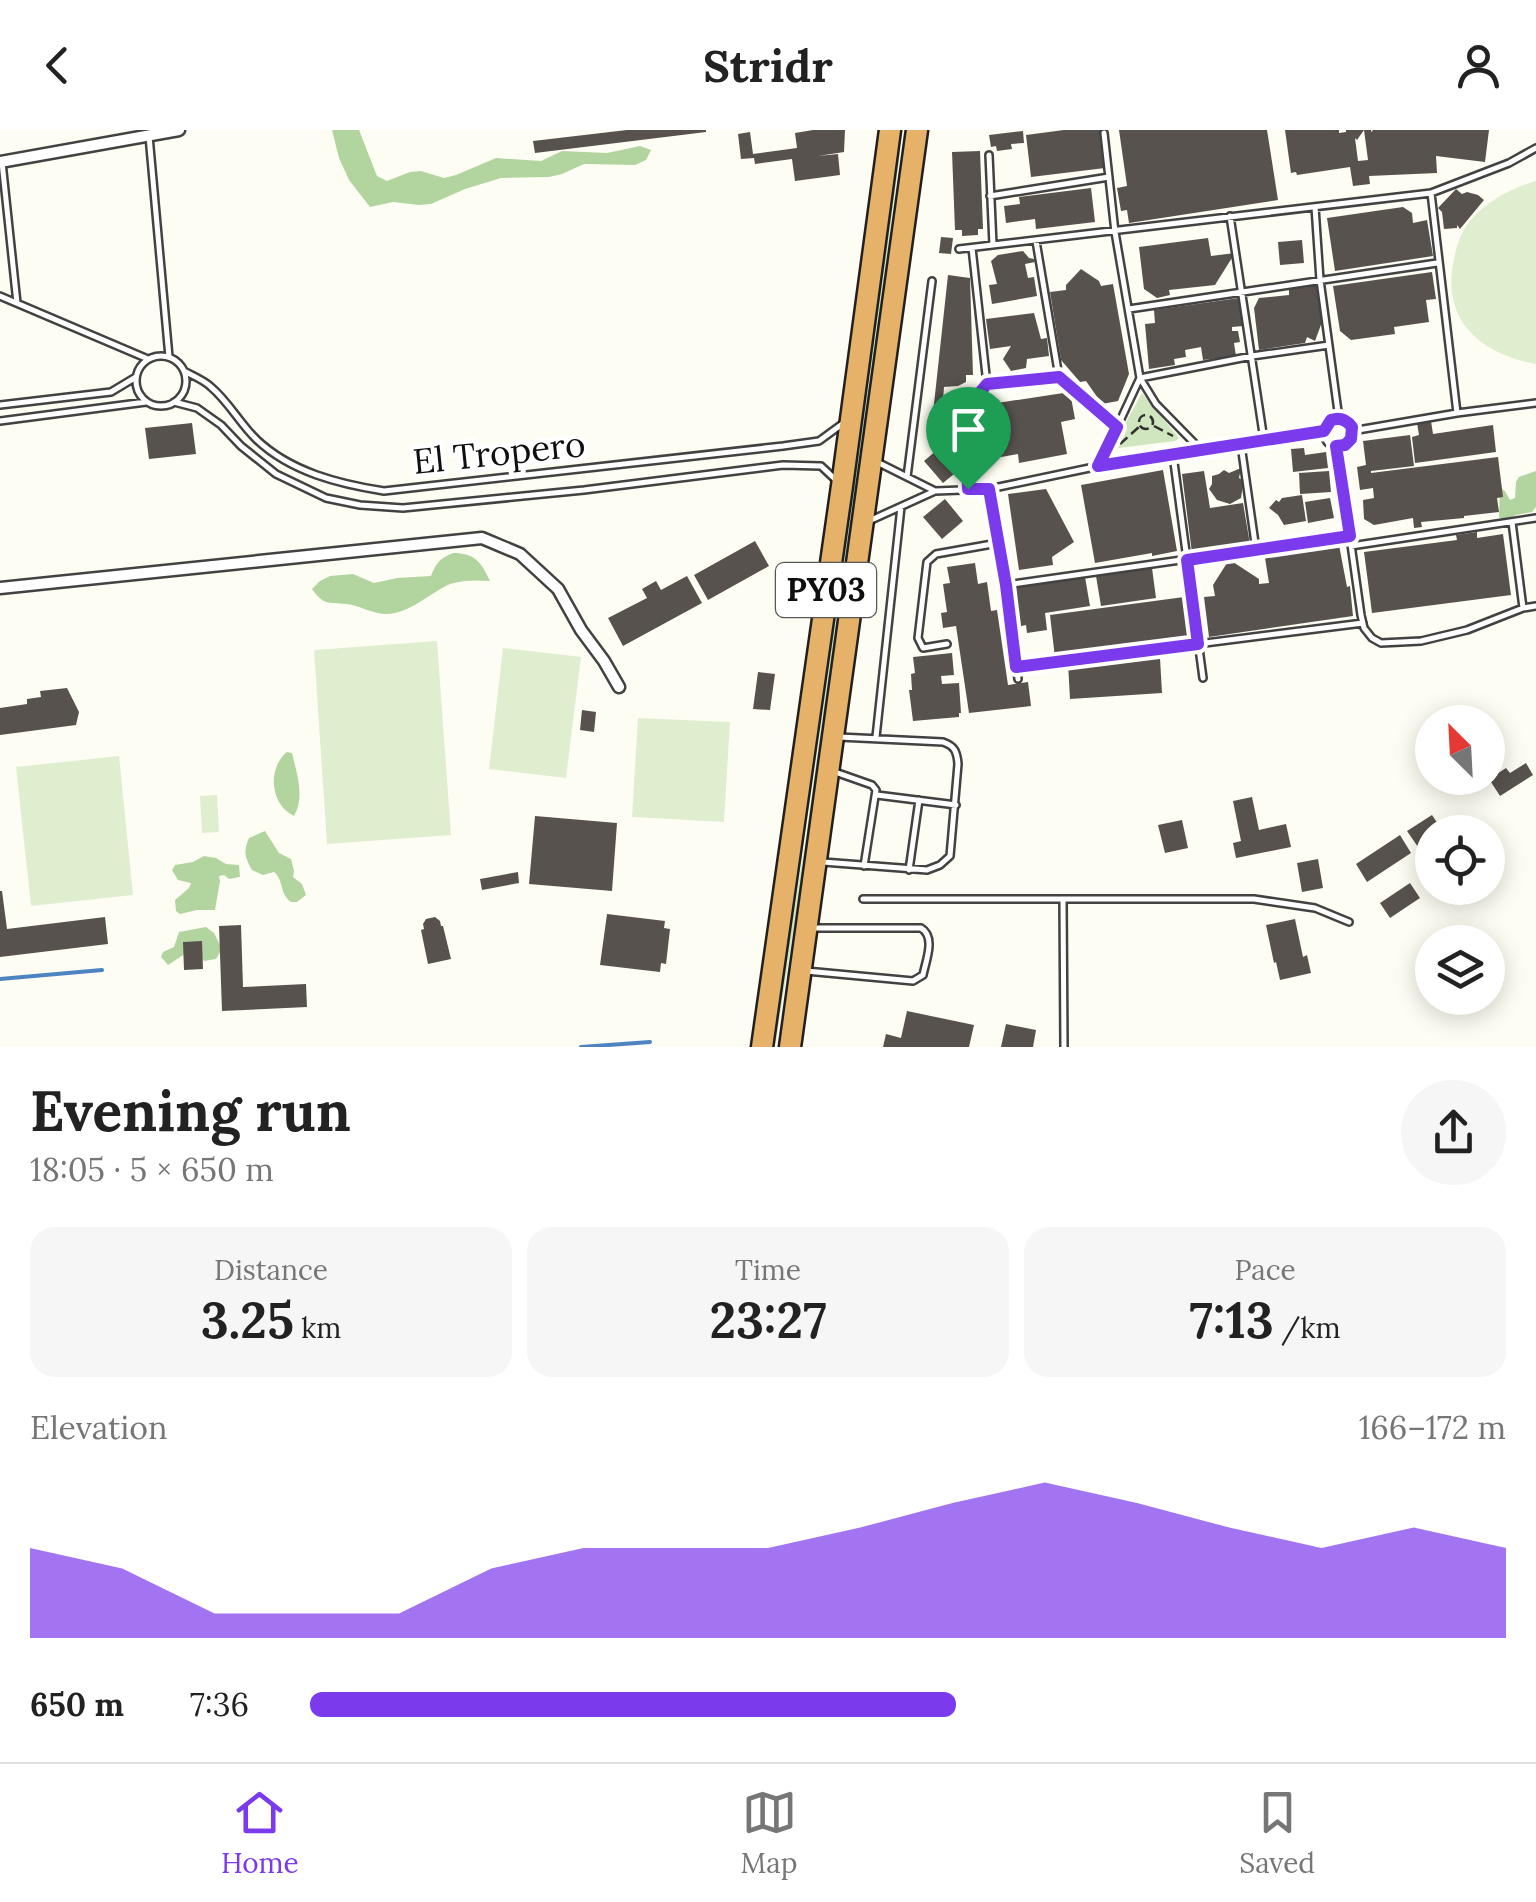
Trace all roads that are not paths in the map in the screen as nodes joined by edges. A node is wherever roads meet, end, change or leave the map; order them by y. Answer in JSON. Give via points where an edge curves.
{"nodes":[{"id":1,"x":179,"y":130,"type":"edge"},
{"id":2,"x":918,"y":130,"type":"edge"},
{"id":3,"x":149,"y":132,"type":"edge"},
{"id":4,"x":889,"y":132,"type":"edge"},
{"id":5,"x":1104,"y":134,"type":"dead end"},
{"id":6,"x":1536,"y":148,"type":"edge"},
{"id":7,"x":0,"y":149,"type":"edge"},
{"id":8,"x":988,"y":156,"type":"dead end"},
{"id":9,"x":1,"y":162,"type":"edge"},
{"id":10,"x":1109,"y":177,"type":"junction"},
{"id":11,"x":1430,"y":193,"type":"junction"},
{"id":12,"x":990,"y":196,"type":"junction"},
{"id":13,"x":1314,"y":206,"type":"junction"},
{"id":14,"x":1230,"y":216,"type":"junction"},
{"id":15,"x":1116,"y":232,"type":"junction"},
{"id":16,"x":1036,"y":241,"type":"junction"},
{"id":17,"x":993,"y":245,"type":"junction"},
{"id":18,"x":972,"y":248,"type":"junction"},
{"id":19,"x":959,"y":249,"type":"dead end"},
{"id":20,"x":1438,"y":263,"type":"junction"},
{"id":21,"x":932,"y":280,"type":"dead end"},
{"id":22,"x":1320,"y":280,"type":"junction"},
{"id":23,"x":1242,"y":292,"type":"junction"},
{"id":24,"x":0,"y":296,"type":"edge"},
{"id":25,"x":16,"y":304,"type":"junction"},
{"id":26,"x":1130,"y":309,"type":"junction"},
{"id":27,"x":1330,"y":345,"type":"junction"},
{"id":28,"x":1252,"y":356,"type":"junction"},
{"id":29,"x":169,"y":357,"type":"junction"},
{"id":30,"x":148,"y":360,"type":"junction"},
{"id":31,"x":184,"y":371,"type":"junction"},
{"id":32,"x":136,"y":377,"type":"junction"},
{"id":33,"x":1059,"y":377,"type":"junction"},
{"id":34,"x":1140,"y":378,"type":"junction"},
{"id":35,"x":987,"y":384,"type":"junction"},
{"id":36,"x":147,"y":402,"type":"junction"},
{"id":37,"x":174,"y":402,"type":"junction"},
{"id":38,"x":1536,"y":404,"type":"edge"},
{"id":39,"x":0,"y":405,"type":"edge"},
{"id":40,"x":1456,"y":413,"type":"junction"},
{"id":41,"x":851,"y":418,"type":"junction"},
{"id":42,"x":1340,"y":419,"type":"junction"},
{"id":43,"x":0,"y":421,"type":"edge"},
{"id":44,"x":1117,"y":427,"type":"junction"},
{"id":45,"x":1324,"y":431,"type":"junction"},
{"id":46,"x":1352,"y":431,"type":"junction"},
{"id":47,"x":1264,"y":441,"type":"junction"},
{"id":48,"x":1241,"y":445,"type":"junction"},
{"id":49,"x":1336,"y":446,"type":"junction"},
{"id":50,"x":1202,"y":451,"type":"junction"},
{"id":51,"x":1173,"y":455,"type":"junction"},
{"id":52,"x":872,"y":460,"type":"junction"},
{"id":53,"x":1098,"y":466,"type":"junction"},
{"id":54,"x":907,"y":477,"type":"junction"},
{"id":55,"x":842,"y":486,"type":"junction"},
{"id":56,"x":968,"y":489,"type":"junction"},
{"id":57,"x":989,"y":489,"type":"junction"},
{"id":58,"x":935,"y":491,"type":"junction"},
{"id":59,"x":901,"y":506,"type":"junction"},
{"id":60,"x":1536,"y":518,"type":"edge"},
{"id":61,"x":1512,"y":522,"type":"junction"},
{"id":62,"x":863,"y":524,"type":"junction"},
{"id":63,"x":1350,"y":536,"type":"junction"},
{"id":64,"x":998,"y":543,"type":"junction"},
{"id":65,"x":1352,"y":546,"type":"junction"},
{"id":66,"x":1256,"y":550,"type":"junction"},
{"id":67,"x":1187,"y":560,"type":"junction"},
{"id":68,"x":1006,"y":585,"type":"junction"},
{"id":69,"x":0,"y":588,"type":"edge"},
{"id":70,"x":1536,"y":606,"type":"edge"},
{"id":71,"x":1523,"y":608,"type":"junction"},
{"id":72,"x":1363,"y":623,"type":"junction"},
{"id":73,"x":947,"y":644,"type":"dead end"},
{"id":74,"x":1198,"y":644,"type":"junction"},
{"id":75,"x":1016,"y":667,"type":"junction"},
{"id":76,"x":1203,"y":678,"type":"dead end"},
{"id":77,"x":1018,"y":679,"type":"dead end"},
{"id":78,"x":620,"y":687,"type":"dead end"},
{"id":79,"x":833,"y":737,"type":"junction"},
{"id":80,"x":876,"y":739,"type":"junction"},
{"id":81,"x":828,"y":770,"type":"junction"},
{"id":82,"x":877,"y":795,"type":"junction"},
{"id":83,"x":918,"y":800,"type":"junction"},
{"id":84,"x":956,"y":805,"type":"junction"},
{"id":85,"x":816,"y":861,"type":"junction"},
{"id":86,"x":864,"y":866,"type":"junction"},
{"id":87,"x":909,"y":870,"type":"junction"},
{"id":88,"x":863,"y":899,"type":"dead end"},
{"id":89,"x":1063,"y":899,"type":"junction"},
{"id":90,"x":1349,"y":922,"type":"dead end"},
{"id":91,"x":806,"y":928,"type":"junction"},
{"id":92,"x":800,"y":971,"type":"junction"},
{"id":93,"x":762,"y":1047,"type":"edge"},
{"id":94,"x":790,"y":1047,"type":"edge"},
{"id":95,"x":1064,"y":1047,"type":"edge"}],
"edges":[{"from":1,"to":3,"type":"street"},
{"from":2,"to":4,"type":"street"},
{"from":2,"to":52,"type":"highway","number":"PY03"},
{"from":3,"to":9,"type":"street"},
{"from":3,"to":29,"type":"lane"},
{"from":4,"to":41,"type":"highway","number":"PY03"},
{"from":5,"to":10,"type":"lane"},
{"from":6,"to":11,"type":"lane"},
{"from":7,"to":9,"type":"street"},
{"from":8,"to":12,"type":"lane"},
{"from":9,"to":25,"type":"lane"},
{"from":10,"to":12,"type":"lane"},
{"from":10,"to":15,"type":"lane"},
{"from":11,"to":13,"type":"lane"},
{"from":11,"to":20,"type":"lane"},
{"from":12,"to":17,"type":"lane"},
{"from":13,"to":14,"type":"lane"},
{"from":13,"to":22,"type":"lane"},
{"from":14,"to":15,"type":"lane"},
{"from":14,"to":23,"type":"lane"},
{"from":15,"to":16,"type":"lane"},
{"from":15,"to":26,"type":"lane"},
{"from":16,"to":17,"type":"lane"},
{"from":16,"to":33,"type":"lane"},
{"from":17,"to":18,"type":"lane"},
{"from":18,"to":19,"type":"lane"},
{"from":18,"to":35,"type":"lane"},
{"from":20,"to":22,"type":"lane"},
{"from":20,"to":40,"type":"lane"},
{"from":21,"to":54,"type":"lane"},
{"from":22,"to":23,"type":"lane"},
{"from":22,"to":27,"type":"lane"},
{"from":23,"to":26,"type":"lane"},
{"from":23,"to":28,"type":"lane"},
{"from":24,"to":25,"type":"lane"},
{"from":25,"to":30,"type":"lane"},
{"from":26,"to":34,"type":"lane"},
{"from":27,"to":28,"type":"lane"},
{"from":27,"to":42,"type":"lane"},
{"from":28,"to":34,"type":"lane"},
{"from":28,"to":47,"type":"lane"},
{"from":29,"to":30,"type":"lane"},
{"from":29,"to":31,"type":"lane"},
{"from":30,"to":32,"type":"lane"},
{"from":31,"to":37,"type":"lane","via":[[184,392]]},
{"from":31,"to":41,"type":"lane","name":"El Tropero","via":[[210,386],[273,453],[322,477],[384,491],[819,441]]},
{"from":32,"to":36,"type":"lane"},
{"from":32,"to":39,"type":"lane","via":[[110,392]]},
{"from":33,"to":35,"type":"lane"},
{"from":33,"to":44,"type":"lane"},
{"from":34,"to":44,"type":"lane"},
{"from":34,"to":50,"type":"lane"},
{"from":35,"to":56,"type":"lane","via":[[966,417]]},
{"from":36,"to":37,"type":"lane"},
{"from":36,"to":43,"type":"lane"},
{"from":37,"to":55,"type":"lane","name":"El Tropero","via":[[198,408],[276,474],[326,498],[360,505],[460,503],[783,464],[821,466]]},
{"from":38,"to":40,"type":"lane"},
{"from":40,"to":46,"type":"lane"},
{"from":41,"to":55,"type":"highway","number":"PY03"},
{"from":42,"to":45,"type":"lane"},
{"from":42,"to":46,"type":"lane"},
{"from":44,"to":53,"type":"lane"},
{"from":45,"to":47,"type":"lane"},
{"from":45,"to":49,"type":"lane"},
{"from":46,"to":49,"type":"lane","via":[[1348,443]]},
{"from":47,"to":48,"type":"lane"},
{"from":48,"to":50,"type":"lane"},
{"from":48,"to":66,"type":"lane"},
{"from":49,"to":63,"type":"lane"},
{"from":50,"to":51,"type":"lane"},
{"from":51,"to":53,"type":"lane"},
{"from":51,"to":67,"type":"lane"},
{"from":52,"to":54,"type":"lane"},
{"from":52,"to":62,"type":"highway","number":"PY03"},
{"from":53,"to":57,"type":"lane"},
{"from":54,"to":58,"type":"lane"},
{"from":55,"to":93,"type":"highway","number":"PY03"},
{"from":56,"to":57,"type":"lane"},
{"from":56,"to":58,"type":"lane"},
{"from":57,"to":64,"type":"lane"},
{"from":58,"to":59,"type":"lane"},
{"from":59,"to":62,"type":"lane"},
{"from":59,"to":80,"type":"lane"},
{"from":60,"to":61,"type":"lane"},
{"from":61,"to":65,"type":"lane"},
{"from":61,"to":71,"type":"lane"},
{"from":62,"to":79,"type":"highway","number":"PY03"},
{"from":63,"to":65,"type":"lane"},
{"from":63,"to":66,"type":"lane"},
{"from":64,"to":68,"type":"lane"},
{"from":64,"to":73,"type":"lane","via":[[936,554],[927,562],[918,638],[923,648]]},
{"from":65,"to":72,"type":"lane"},
{"from":66,"to":67,"type":"lane"},
{"from":67,"to":68,"type":"lane"},
{"from":67,"to":74,"type":"lane"},
{"from":68,"to":75,"type":"lane"},
{"from":69,"to":78,"type":"street","via":[[482,538],[520,554],[558,589]]},
{"from":70,"to":71,"type":"lane"},
{"from":71,"to":72,"type":"lane","via":[[1422,641],[1380,644]]},
{"from":72,"to":74,"type":"lane"},
{"from":74,"to":75,"type":"lane"},
{"from":74,"to":76,"type":"lane"},
{"from":75,"to":77,"type":"lane"},
{"from":79,"to":80,"type":"lane"},
{"from":79,"to":81,"type":"highway","number":"PY03"},
{"from":80,"to":84,"type":"lane","via":[[952,745]]},
{"from":81,"to":82,"type":"lane","via":[[872,785]]},
{"from":81,"to":85,"type":"highway","number":"PY03"},
{"from":82,"to":83,"type":"lane"},
{"from":82,"to":86,"type":"lane"},
{"from":83,"to":84,"type":"lane"},
{"from":83,"to":87,"type":"lane"},
{"from":84,"to":87,"type":"lane","via":[[950,856],[940,866]]},
{"from":85,"to":86,"type":"lane"},
{"from":85,"to":91,"type":"highway","number":"PY03"},
{"from":86,"to":87,"type":"lane"},
{"from":88,"to":89,"type":"lane"},
{"from":89,"to":90,"type":"lane","via":[[1254,899],[1315,908]]},
{"from":89,"to":95,"type":"lane"},
{"from":91,"to":92,"type":"highway","number":"PY03"},
{"from":91,"to":92,"type":"lane","via":[[921,928],[930,938],[923,975],[913,982]]},
{"from":92,"to":94,"type":"highway","number":"PY03"}]}
